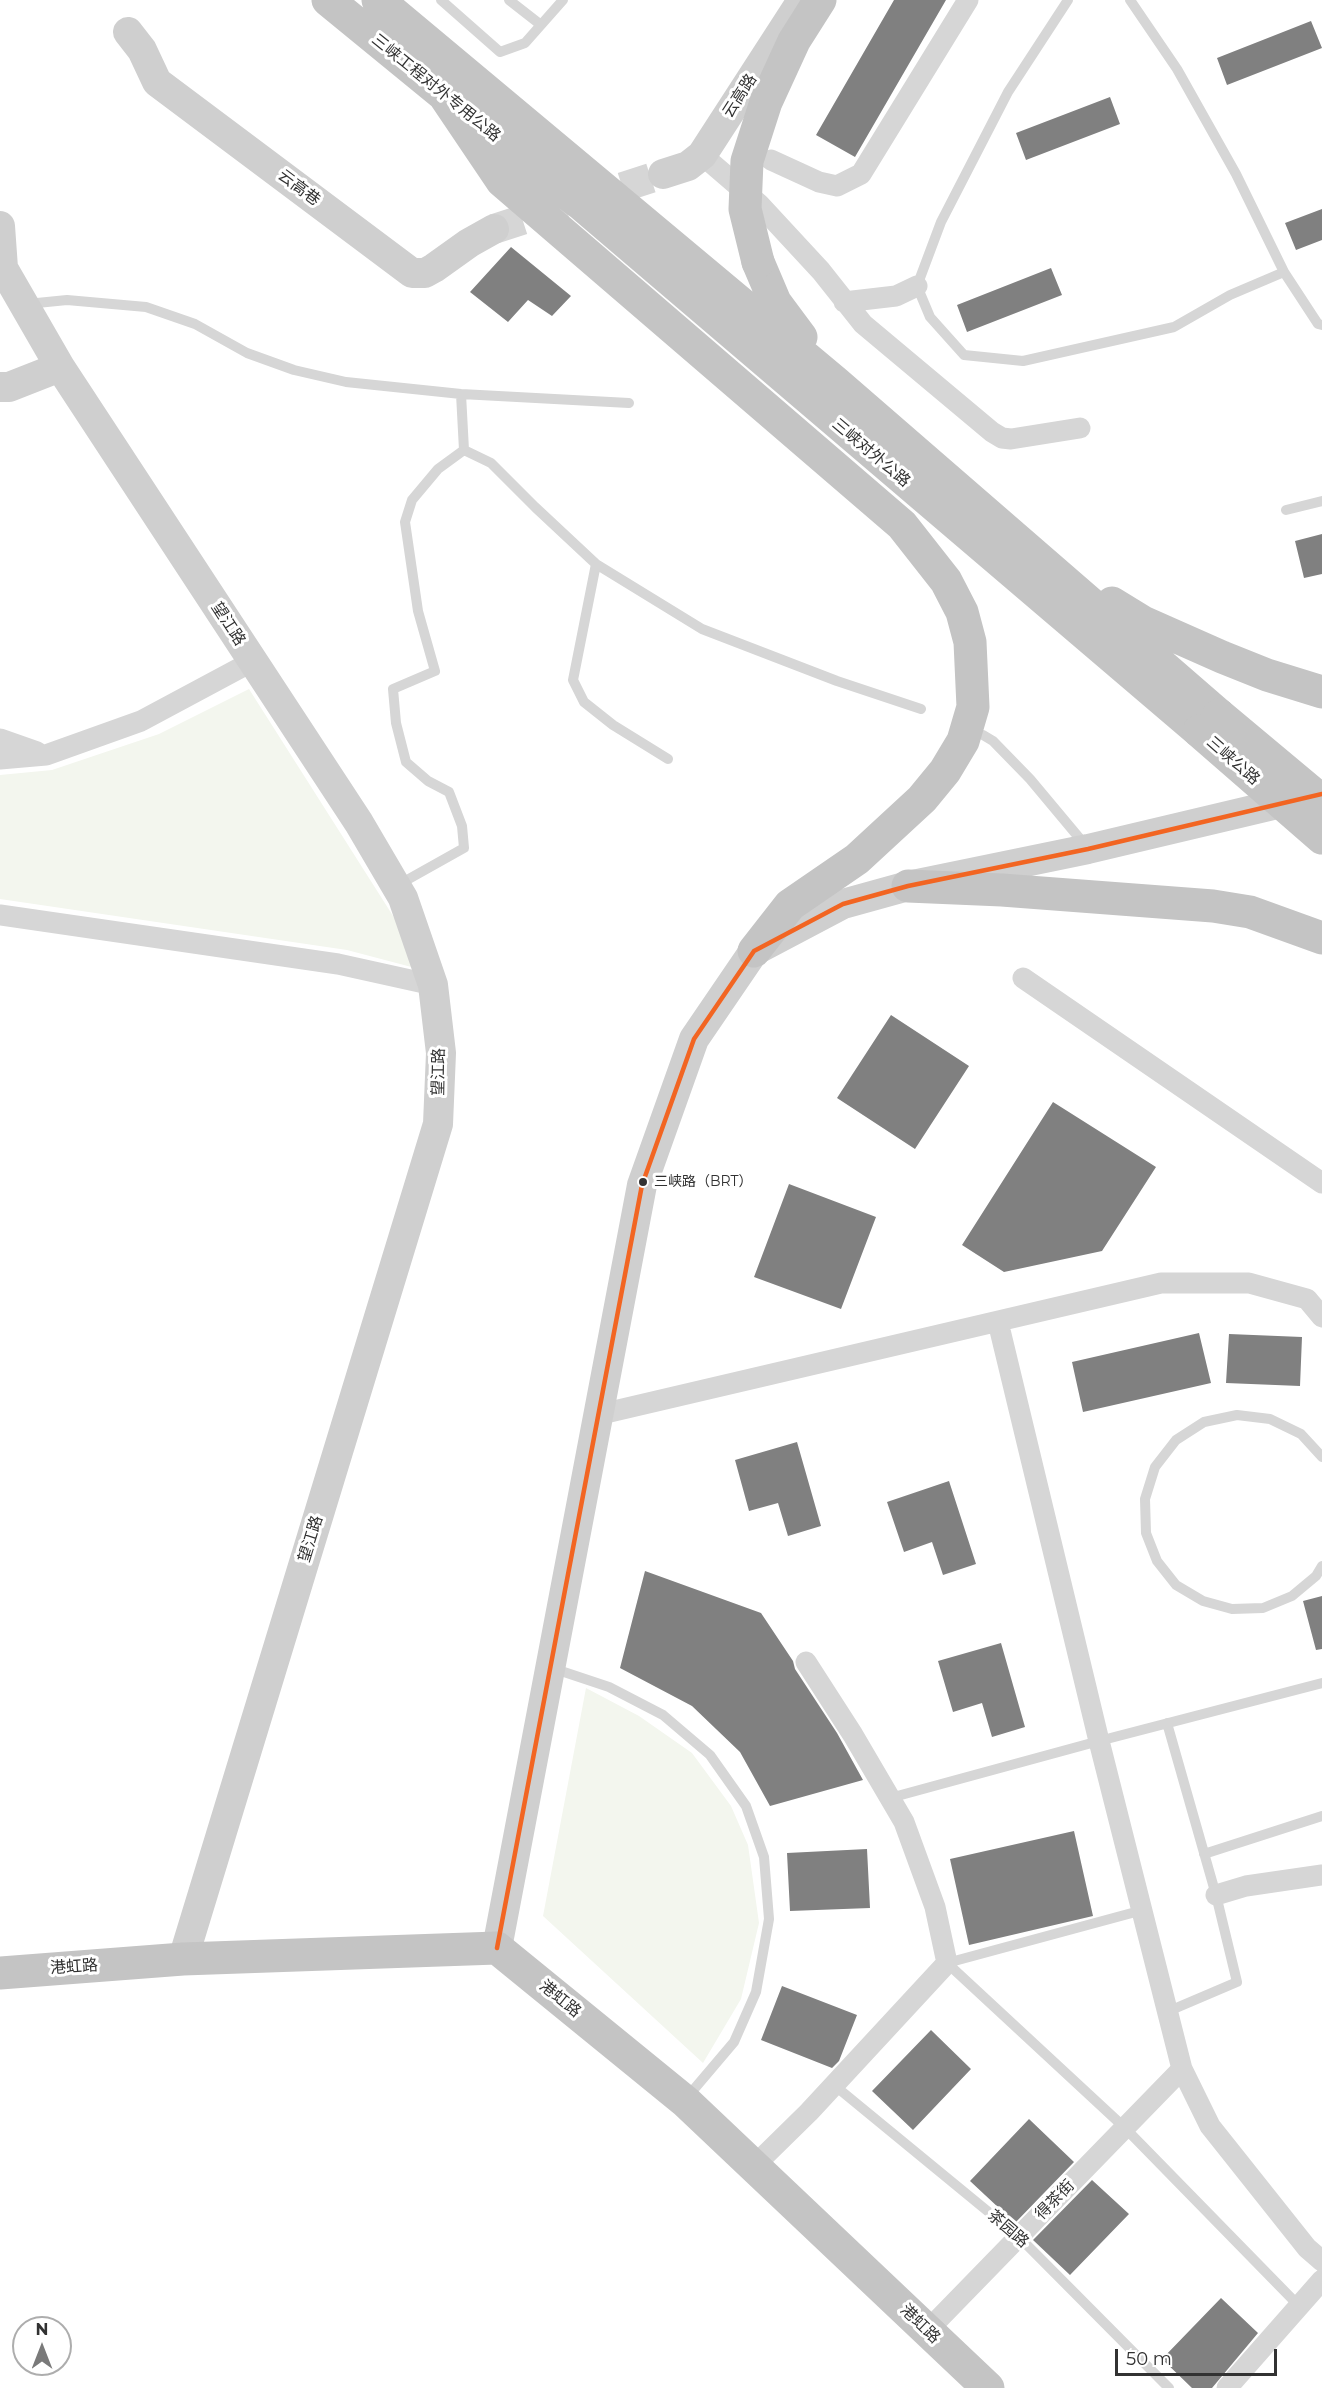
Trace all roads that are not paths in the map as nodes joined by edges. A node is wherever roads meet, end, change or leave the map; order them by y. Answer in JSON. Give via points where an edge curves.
{"nodes":[{"id":1,"x":328,"y":0,"type":"edge"},
{"id":2,"x":378,"y":0,"type":"edge"},
{"id":3,"x":441,"y":0,"type":"edge"},
{"id":4,"x":509,"y":0,"type":"edge"},
{"id":5,"x":563,"y":0,"type":"edge"},
{"id":6,"x":802,"y":0,"type":"edge"},
{"id":7,"x":820,"y":0,"type":"edge"},
{"id":8,"x":968,"y":0,"type":"edge"},
{"id":9,"x":1068,"y":0,"type":"edge"},
{"id":10,"x":1130,"y":0,"type":"edge"},
{"id":11,"x":541,"y":25,"type":"junction"},
{"id":12,"x":128,"y":32,"type":"dead end"},
{"id":13,"x":442,"y":92,"type":"junction"},
{"id":14,"x":702,"y":155,"type":"junction"},
{"id":15,"x":771,"y":160,"type":"dead end"},
{"id":16,"x":663,"y":174,"type":"tunnel mouth"},
{"id":17,"x":543,"y":176,"type":"joint"},
{"id":18,"x":591,"y":178,"type":"joint"},
{"id":19,"x":0,"y":226,"type":"edge"},
{"id":20,"x":494,"y":229,"type":"tunnel mouth"},
{"id":21,"x":1,"y":266,"type":"edge"},
{"id":22,"x":1284,"y":272,"type":"junction"},
{"id":23,"x":917,"y":286,"type":"junction"},
{"id":24,"x":844,"y":302,"type":"junction"},
{"id":25,"x":23,"y":304,"type":"junction"},
{"id":26,"x":1321,"y":327,"type":"edge"},
{"id":27,"x":60,"y":368,"type":"junction"},
{"id":28,"x":3,"y":382,"type":"edge"},
{"id":29,"x":835,"y":382,"type":"junction"},
{"id":30,"x":461,"y":394,"type":"junction"},
{"id":31,"x":629,"y":403,"type":"dead end"},
{"id":32,"x":1080,"y":428,"type":"dead end"},
{"id":33,"x":464,"y":450,"type":"junction"},
{"id":34,"x":1322,"y":501,"type":"edge"},
{"id":35,"x":1286,"y":510,"type":"dead end"},
{"id":36,"x":1043,"y":562,"type":"junction"},
{"id":37,"x":596,"y":564,"type":"junction"},
{"id":38,"x":253,"y":661,"type":"junction"},
{"id":39,"x":1322,"y":692,"type":"edge"},
{"id":40,"x":921,"y":709,"type":"dead end"},
{"id":41,"x":1209,"y":723,"type":"junction"},
{"id":42,"x":982,"y":735,"type":"dead end"},
{"id":43,"x":0,"y":739,"type":"edge"},
{"id":44,"x":46,"y":755,"type":"junction"},
{"id":45,"x":0,"y":759,"type":"edge"},
{"id":46,"x":668,"y":759,"type":"dead end"},
{"id":47,"x":1322,"y":794,"type":"edge"},
{"id":48,"x":1322,"y":801,"type":"edge"},
{"id":49,"x":1322,"y":838,"type":"edge"},
{"id":50,"x":1088,"y":849,"type":"junction"},
{"id":51,"x":395,"y":886,"type":"junction"},
{"id":52,"x":908,"y":886,"type":"junction"},
{"id":53,"x":0,"y":915,"type":"edge"},
{"id":54,"x":1322,"y":938,"type":"edge"},
{"id":55,"x":754,"y":951,"type":"junction"},
{"id":56,"x":1023,"y":978,"type":"dead end"},
{"id":57,"x":433,"y":985,"type":"junction"},
{"id":58,"x":1322,"y":1183,"type":"edge"},
{"id":59,"x":1322,"y":1317,"type":"edge"},
{"id":60,"x":998,"y":1322,"type":"junction"},
{"id":61,"x":597,"y":1415,"type":"junction"},
{"id":62,"x":1322,"y":1457,"type":"edge"},
{"id":63,"x":1322,"y":1566,"type":"edge"},
{"id":64,"x":806,"y":1662,"type":"dead end"},
{"id":65,"x":549,"y":1667,"type":"junction"},
{"id":66,"x":1322,"y":1683,"type":"edge"},
{"id":67,"x":1167,"y":1723,"type":"junction"},
{"id":68,"x":1099,"y":1740,"type":"junction"},
{"id":69,"x":890,"y":1798,"type":"junction"},
{"id":70,"x":1322,"y":1816,"type":"edge"},
{"id":71,"x":1204,"y":1854,"type":"junction"},
{"id":72,"x":1322,"y":1875,"type":"edge"},
{"id":73,"x":1216,"y":1895,"type":"junction"},
{"id":74,"x":1143,"y":1910,"type":"junction"},
{"id":75,"x":497,"y":1948,"type":"junction"},
{"id":76,"x":183,"y":1959,"type":"junction"},
{"id":77,"x":947,"y":1963,"type":"junction"},
{"id":78,"x":0,"y":1973,"type":"edge"},
{"id":79,"x":1169,"y":2010,"type":"junction"},
{"id":80,"x":1182,"y":2069,"type":"junction"},
{"id":81,"x":834,"y":2085,"type":"junction"},
{"id":82,"x":687,"y":2102,"type":"junction"},
{"id":83,"x":1125,"y":2128,"type":"junction"},
{"id":84,"x":754,"y":2166,"type":"junction"},
{"id":85,"x":1019,"y":2236,"type":"junction"},
{"id":86,"x":1322,"y":2261,"type":"edge"},
{"id":87,"x":1322,"y":2280,"type":"edge"},
{"id":88,"x":1299,"y":2306,"type":"junction"},
{"id":89,"x":927,"y":2331,"type":"junction"},
{"id":90,"x":987,"y":2388,"type":"edge"},
{"id":91,"x":1169,"y":2388,"type":"edge"},
{"id":92,"x":1227,"y":2388,"type":"edge"}],
"edges":[{"from":1,"to":13,"type":"highway","name":"三峡工程对外专用公路"},
{"from":2,"to":18,"type":"highway","name":"三峡工程对外专用公路"},
{"from":3,"to":11,"type":"lane","via":[[500,52],[525,44]]},
{"from":4,"to":11,"type":"lane"},
{"from":5,"to":11,"type":"lane"},
{"from":6,"to":14,"type":"main road","name":"云高路"},
{"from":7,"to":29,"type":"highway","bridge":true,"via":[[794,41],[766,102],[747,161],[745,209],[758,262],[775,302]]},
{"from":8,"to":15,"type":"street","via":[[861,174],[837,186]]},
{"from":9,"to":23,"type":"lane","via":[[1008,92],[941,222]]},
{"from":10,"to":22,"type":"lane","via":[[1183,78]]},
{"from":12,"to":20,"type":"main road","name":"云高巷","via":[[142,50],[157,82],[412,273],[425,273]]},
{"from":13,"to":17,"type":"highway","name":"三峡工程对外专用公路"},
{"from":13,"to":55,"type":"highway","via":[[502,181],[902,525],[946,581],[962,612],[970,642],[973,707],[963,741],[945,771],[922,799],[857,859],[790,905]]},
{"from":14,"to":16,"type":"main road","name":"云高路","via":[[688,166]]},
{"from":14,"to":24,"type":"street","via":[[759,204]]},
{"from":17,"to":41,"type":"highway","name":"三峡对外公路"},
{"from":18,"to":29,"type":"highway","name":"三峡对外公路"},
{"from":19,"to":21,"type":"main road"},
{"from":21,"to":25,"type":"main road","name":"望江路"},
{"from":22,"to":23,"type":"lane","via":[[1230,295],[1174,327],[1023,361],[964,355],[930,317]]},
{"from":22,"to":26,"type":"lane"},
{"from":23,"to":24,"type":"street","via":[[896,296]]},
{"from":24,"to":32,"type":"street","via":[[863,324],[1002,438]]},
{"from":25,"to":27,"type":"main road","name":"望江路"},
{"from":25,"to":30,"type":"lane","via":[[67,300],[146,307],[195,324],[247,353],[294,370],[346,382]]},
{"from":27,"to":28,"type":"main road"},
{"from":27,"to":38,"type":"main road","name":"望江路"},
{"from":29,"to":36,"type":"highway","name":"三峡对外公路"},
{"from":30,"to":31,"type":"lane"},
{"from":30,"to":33,"type":"lane"},
{"from":33,"to":37,"type":"lane","via":[[491,463]]},
{"from":33,"to":51,"type":"lane","via":[[438,469],[412,500],[405,522],[418,611],[435,671],[393,689],[396,723],[406,762],[449,792],[462,826],[464,848]]},
{"from":34,"to":35,"type":"lane"},
{"from":36,"to":39,"type":"highway","via":[[1143,622],[1267,675]]},
{"from":36,"to":41,"type":"highway","name":"三峡对外公路"},
{"from":37,"to":40,"type":"lane","via":[[702,629]]},
{"from":37,"to":46,"type":"lane","via":[[573,680],[584,702]]},
{"from":38,"to":44,"type":"street","via":[[141,721]]},
{"from":38,"to":51,"type":"main road","name":"望江路","via":[[359,823]]},
{"from":41,"to":48,"type":"highway","name":"三峡公路","bridge":true},
{"from":41,"to":49,"type":"highway","name":"三峡公路","bridge":true},
{"from":42,"to":50,"type":"lane","via":[[993,741],[1030,779]]},
{"from":43,"to":44,"type":"street"},
{"from":44,"to":45,"type":"street"},
{"from":47,"to":50,"type":"main road"},
{"from":50,"to":52,"type":"main road"},
{"from":51,"to":57,"type":"main road","name":"望江路","via":[[403,898]]},
{"from":52,"to":54,"type":"highway","via":[[1213,906],[1250,912]]},
{"from":52,"to":55,"type":"main road","via":[[843,904]]},
{"from":53,"to":57,"type":"street","via":[[338,964]]},
{"from":55,"to":61,"type":"main road","via":[[694,1039],[642,1185]]},
{"from":56,"to":58,"type":"street"},
{"from":57,"to":76,"type":"main road","name":"望江路","via":[[441,1053],[438,1124]]},
{"from":59,"to":60,"type":"street","via":[[1306,1299],[1249,1283],[1161,1283]]},
{"from":60,"to":61,"type":"street"},
{"from":60,"to":68,"type":"street"},
{"from":61,"to":65,"type":"main road"},
{"from":62,"to":63,"type":"lane","via":[[1301,1434],[1270,1419],[1237,1415],[1204,1422],[1176,1440],[1155,1467],[1145,1499],[1146,1533],[1157,1561],[1176,1585],[1203,1601],[1233,1609],[1263,1608],[1292,1596]]},
{"from":64,"to":69,"type":"street"},
{"from":65,"to":75,"type":"main road"},
{"from":65,"to":82,"type":"lane","via":[[609,1687],[663,1715],[710,1755],[746,1806],[764,1857],[769,1919],[756,1992],[734,2042]]},
{"from":66,"to":67,"type":"lane"},
{"from":67,"to":68,"type":"lane"},
{"from":67,"to":71,"type":"lane"},
{"from":68,"to":69,"type":"lane"},
{"from":68,"to":74,"type":"street"},
{"from":69,"to":77,"type":"street","via":[[904,1822],[935,1907]]},
{"from":70,"to":71,"type":"lane"},
{"from":71,"to":73,"type":"lane"},
{"from":72,"to":73,"type":"street","via":[[1246,1886]]},
{"from":73,"to":79,"type":"lane","via":[[1237,1982]]},
{"from":74,"to":77,"type":"lane"},
{"from":74,"to":79,"type":"street"},
{"from":75,"to":76,"type":"highway","name":"港虹路"},
{"from":75,"to":82,"type":"highway","name":"港虹路"},
{"from":76,"to":78,"type":"highway","name":"港虹路"},
{"from":77,"to":81,"type":"street"},
{"from":77,"to":83,"type":"lane"},
{"from":79,"to":80,"type":"street"},
{"from":80,"to":83,"type":"street","name":"得茶街"},
{"from":80,"to":86,"type":"street","via":[[1210,2126],[1307,2248]]},
{"from":81,"to":84,"type":"street"},
{"from":81,"to":85,"type":"lane","name":"茶园路"},
{"from":82,"to":84,"type":"highway","name":"港虹路"},
{"from":83,"to":85,"type":"street","name":"得茶街"},
{"from":83,"to":88,"type":"lane"},
{"from":84,"to":89,"type":"highway","name":"港虹路"},
{"from":85,"to":89,"type":"street","name":"得茶街"},
{"from":85,"to":91,"type":"lane","name":"茶园路"},
{"from":87,"to":88,"type":"street"},
{"from":88,"to":92,"type":"street"},
{"from":89,"to":90,"type":"highway","name":"港虹路"}]}
